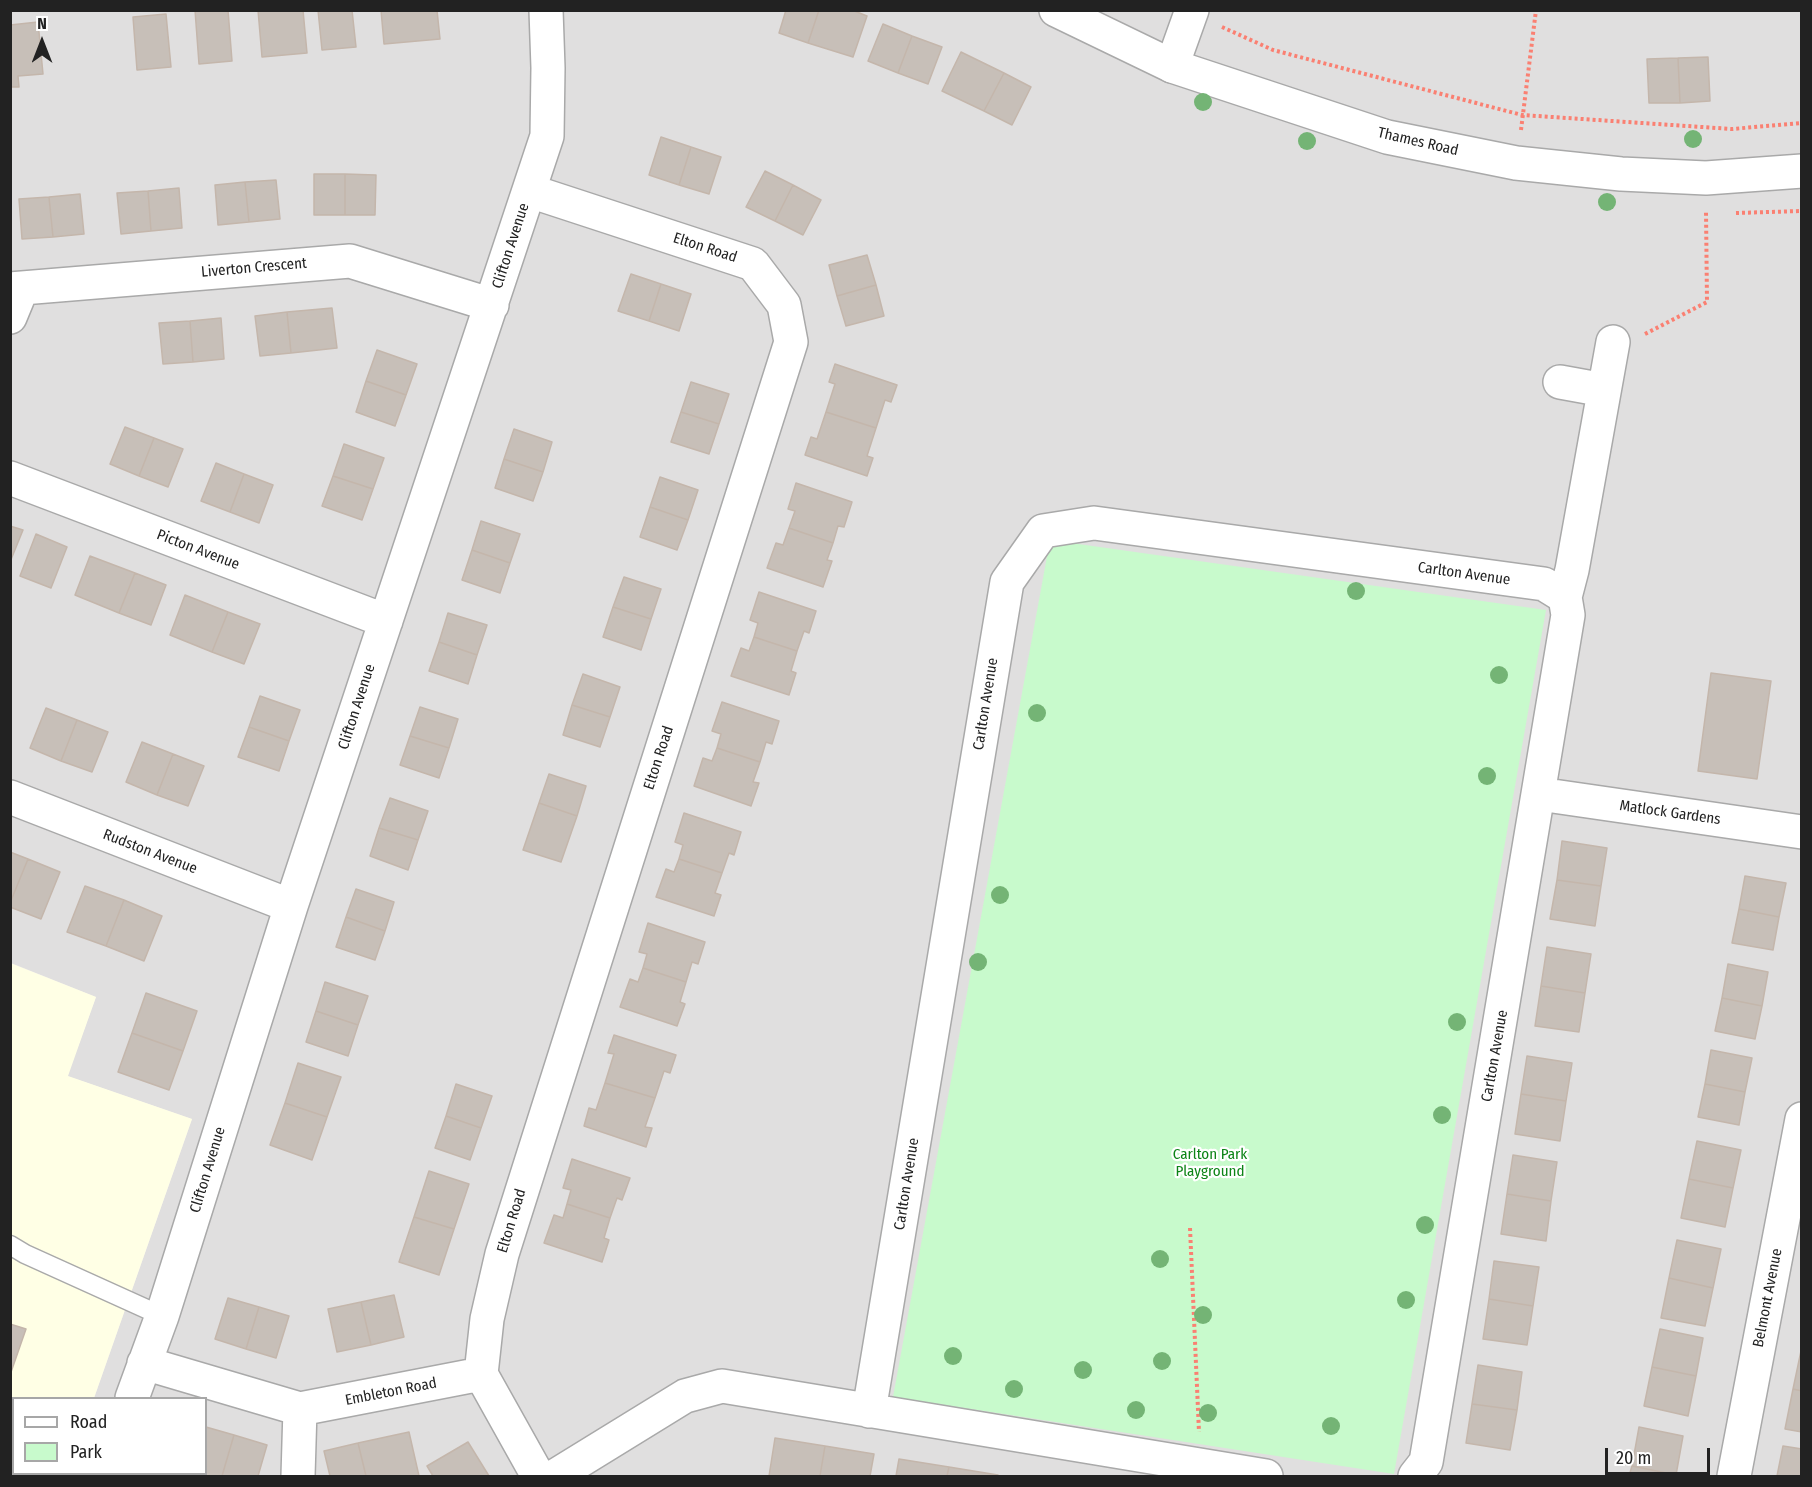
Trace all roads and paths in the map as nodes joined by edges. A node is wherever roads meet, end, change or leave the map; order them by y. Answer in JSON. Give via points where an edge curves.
{"nodes":[{"id":1,"x":546,"y":10,"type":"edge"},
{"id":2,"x":1056,"y":10,"type":"edge"},
{"id":3,"x":1536,"y":10,"type":"edge"},
{"id":4,"x":1192,"y":12,"type":"edge"},
{"id":5,"x":1172,"y":66,"type":"junction"},
{"id":6,"x":1522,"y":115,"type":"junction"},
{"id":7,"x":1802,"y":123,"type":"edge"},
{"id":8,"x":1516,"y":163,"type":"junction"},
{"id":9,"x":1802,"y":171,"type":"edge"},
{"id":10,"x":1706,"y":178,"type":"junction"},
{"id":11,"x":530,"y":191,"type":"junction"},
{"id":12,"x":14,"y":298,"type":"edge"},
{"id":13,"x":492,"y":305,"type":"junction"},
{"id":14,"x":1613,"y":342,"type":"joint"},
{"id":15,"x":1560,"y":382,"type":"dead end"},
{"id":16,"x":1604,"y":390,"type":"junction"},
{"id":17,"x":10,"y":478,"type":"edge"},
{"id":18,"x":1565,"y":597,"type":"junction"},
{"id":19,"x":386,"y":621,"type":"junction"},
{"id":20,"x":1539,"y":794,"type":"junction"},
{"id":21,"x":10,"y":797,"type":"edge"},
{"id":22,"x":1801,"y":829,"type":"edge"},
{"id":23,"x":291,"y":906,"type":"junction"},
{"id":24,"x":1802,"y":1119,"type":"edge"},
{"id":25,"x":1190,"y":1228,"type":"dead end"},
{"id":26,"x":10,"y":1245,"type":"edge"},
{"id":27,"x":162,"y":1316,"type":"junction"},
{"id":28,"x":144,"y":1363,"type":"junction"},
{"id":29,"x":481,"y":1374,"type":"junction"},
{"id":30,"x":132,"y":1397,"type":"edge"},
{"id":31,"x":300,"y":1409,"type":"junction"},
{"id":32,"x":869,"y":1411,"type":"junction"},
{"id":33,"x":1201,"y":1466,"type":"junction"},
{"id":34,"x":298,"y":1476,"type":"edge"},
{"id":35,"x":538,"y":1476,"type":"edge"},
{"id":36,"x":555,"y":1476,"type":"edge"},
{"id":37,"x":1266,"y":1476,"type":"edge"},
{"id":38,"x":1414,"y":1476,"type":"edge"},
{"id":39,"x":1734,"y":1476,"type":"edge"}],
"edges":[{"from":1,"to":11,"type":"street","name":"Clifton Avenue","via":[[547,136]]},
{"from":2,"to":5,"type":"street","name":"Thames Road"},
{"from":3,"to":6,"type":"path"},
{"from":4,"to":5,"type":"street"},
{"from":4,"to":6,"type":"path","via":[[1273,50]]},
{"from":5,"to":8,"type":"street","name":"Thames Road","via":[[1387,137]]},
{"from":6,"to":7,"type":"path","via":[[1732,129]]},
{"from":6,"to":8,"type":"path"},
{"from":8,"to":10,"type":"street","name":"Thames Road"},
{"from":9,"to":10,"type":"street","name":"Thames Road"},
{"from":10,"to":14,"type":"path","via":[[1707,302],[1630,341]]},
{"from":11,"to":13,"type":"street","name":"Clifton Avenue"},
{"from":11,"to":29,"type":"street","name":"Elton Road","via":[[753,264],[784,305],[791,342],[502,1254],[487,1319]]},
{"from":12,"to":13,"type":"street","name":"Liverton Crescent","via":[[350,261]]},
{"from":13,"to":19,"type":"street","name":"Clifton Avenue"},
{"from":14,"to":16,"type":"street","name":"Carlton Avenue"},
{"from":15,"to":16,"type":"street"},
{"from":16,"to":18,"type":"street","name":"Carlton Avenue"},
{"from":17,"to":19,"type":"street","name":"Picton Avenue"},
{"from":18,"to":20,"type":"street","name":"Carlton Avenue","via":[[1568,615]]},
{"from":18,"to":32,"type":"street","name":"Carlton Avenue","via":[[1544,584],[1095,523],[1043,531],[1007,582]]},
{"from":19,"to":23,"type":"street","name":"Clifton Avenue"},
{"from":20,"to":22,"type":"street","name":"Matlock Gardens"},
{"from":20,"to":38,"type":"street","name":"Carlton Avenue","via":[[1426,1461]]},
{"from":21,"to":23,"type":"street","name":"Rudston Avenue"},
{"from":23,"to":27,"type":"street","name":"Clifton Avenue"},
{"from":24,"to":39,"type":"street","name":"Belmont Avenue"},
{"from":25,"to":33,"type":"path"},
{"from":26,"to":27,"type":"lane"},
{"from":27,"to":28,"type":"street","name":"Clifton Avenue"},
{"from":28,"to":30,"type":"street","name":"Clifton Avenue"},
{"from":28,"to":31,"type":"street","name":"Embleton Road"},
{"from":29,"to":31,"type":"street","name":"Embleton Road"},
{"from":29,"to":35,"type":"street"},
{"from":31,"to":34,"type":"street"},
{"from":32,"to":33,"type":"street"},
{"from":32,"to":36,"type":"street","via":[[722,1386],[685,1396]]},
{"from":33,"to":37,"type":"street"}]}
